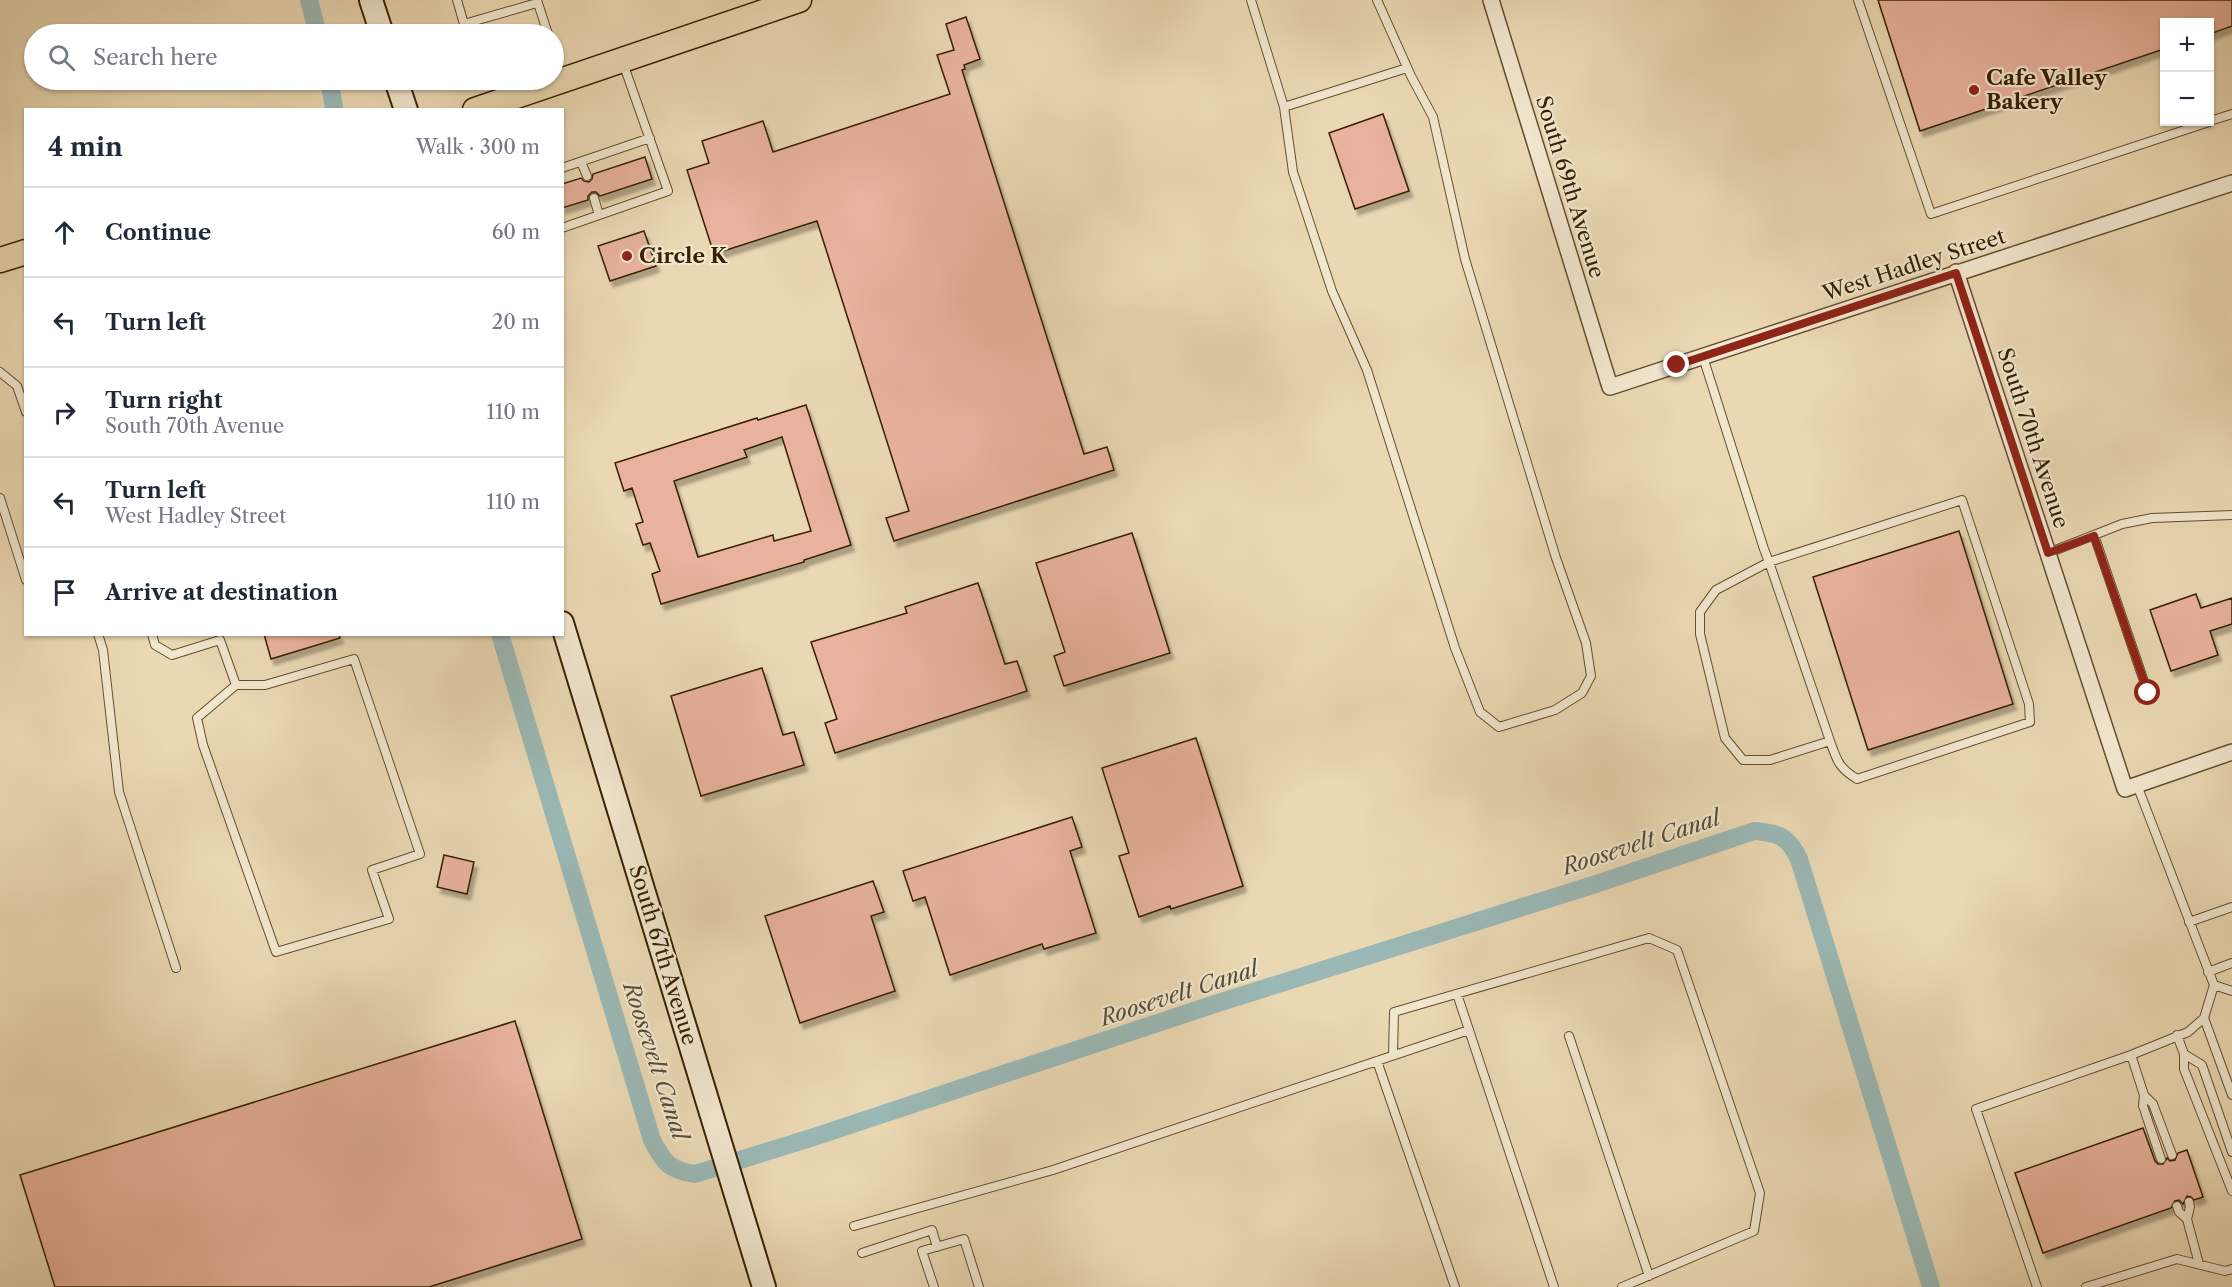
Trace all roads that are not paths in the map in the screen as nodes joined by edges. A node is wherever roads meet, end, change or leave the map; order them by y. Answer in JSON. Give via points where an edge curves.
{"nodes":[{"id":1,"x":371,"y":0,"type":"edge"},
{"id":2,"x":457,"y":0,"type":"edge"},
{"id":3,"x":799,"y":0,"type":"edge"},
{"id":4,"x":1251,"y":0,"type":"edge"},
{"id":5,"x":1377,"y":0,"type":"edge"},
{"id":6,"x":1491,"y":0,"type":"edge"},
{"id":7,"x":1858,"y":0,"type":"edge"},
{"id":8,"x":537,"y":1,"type":"edge"},
{"id":9,"x":379,"y":24,"type":"edge"},
{"id":10,"x":545,"y":24,"type":"edge"},
{"id":11,"x":622,"y":60,"type":"junction"},
{"id":12,"x":1407,"y":68,"type":"junction"},
{"id":13,"x":564,"y":79,"type":"edge"},
{"id":14,"x":399,"y":90,"type":"edge"},
{"id":15,"x":533,"y":90,"type":"edge"},
{"id":16,"x":1284,"y":107,"type":"junction"},
{"id":17,"x":405,"y":108,"type":"edge"},
{"id":18,"x":481,"y":108,"type":"edge"},
{"id":19,"x":2232,"y":114,"type":"edge"},
{"id":20,"x":2214,"y":119,"type":"edge"},
{"id":21,"x":2194,"y":126,"type":"edge"},
{"id":22,"x":650,"y":138,"type":"junction"},
{"id":23,"x":582,"y":162,"type":"junction"},
{"id":24,"x":564,"y":167,"type":"edge"},
{"id":25,"x":587,"y":176,"type":"dead end"},
{"id":26,"x":2232,"y":183,"type":"edge"},
{"id":27,"x":594,"y":198,"type":"dead end"},
{"id":28,"x":599,"y":215,"type":"junction"},
{"id":29,"x":564,"y":227,"type":"edge"},
{"id":30,"x":24,"y":253,"type":"edge"},
{"id":31,"x":0,"y":260,"type":"edge"},
{"id":32,"x":1956,"y":273,"type":"junction"},
{"id":33,"x":1702,"y":357,"type":"junction"},
{"id":34,"x":0,"y":372,"type":"edge"},
{"id":35,"x":1610,"y":387,"type":"joint"},
{"id":36,"x":24,"y":406,"type":"edge"},
{"id":37,"x":0,"y":498,"type":"edge"},
{"id":38,"x":2232,"y":515,"type":"edge"},
{"id":39,"x":2094,"y":536,"type":"junction"},
{"id":40,"x":2048,"y":553,"type":"junction"},
{"id":41,"x":1769,"y":562,"type":"junction"},
{"id":42,"x":24,"y":574,"type":"edge"},
{"id":43,"x":564,"y":630,"type":"edge"},
{"id":44,"x":99,"y":636,"type":"edge"},
{"id":45,"x":153,"y":636,"type":"edge"},
{"id":46,"x":236,"y":685,"type":"junction"},
{"id":47,"x":2148,"y":693,"type":"dead end"},
{"id":48,"x":1830,"y":741,"type":"junction"},
{"id":49,"x":2232,"y":752,"type":"edge"},
{"id":50,"x":2131,"y":787,"type":"junction"},
{"id":51,"x":2232,"y":907,"type":"edge"},
{"id":52,"x":2189,"y":922,"type":"junction"},
{"id":53,"x":2232,"y":963,"type":"edge"},
{"id":54,"x":176,"y":968,"type":"dead end"},
{"id":55,"x":2208,"y":972,"type":"junction"},
{"id":56,"x":2214,"y":985,"type":"junction"},
{"id":57,"x":2231,"y":992,"type":"edge"},
{"id":58,"x":1457,"y":994,"type":"junction"},
{"id":59,"x":2204,"y":1018,"type":"junction"},
{"id":60,"x":1469,"y":1030,"type":"junction"},
{"id":61,"x":2177,"y":1035,"type":"junction"},
{"id":62,"x":1569,"y":1036,"type":"dead end"},
{"id":63,"x":2184,"y":1054,"type":"junction"},
{"id":64,"x":1393,"y":1055,"type":"junction"},
{"id":65,"x":2131,"y":1055,"type":"junction"},
{"id":66,"x":1377,"y":1061,"type":"junction"},
{"id":67,"x":2144,"y":1095,"type":"junction"},
{"id":68,"x":2232,"y":1095,"type":"edge"},
{"id":69,"x":2232,"y":1152,"type":"edge"},
{"id":70,"x":2172,"y":1155,"type":"dead end"},
{"id":71,"x":2161,"y":1159,"type":"dead end"},
{"id":72,"x":2232,"y":1191,"type":"edge"},
{"id":73,"x":2189,"y":1202,"type":"dead end"},
{"id":74,"x":2177,"y":1206,"type":"dead end"},
{"id":75,"x":2187,"y":1219,"type":"junction"},
{"id":76,"x":854,"y":1226,"type":"dead end"},
{"id":77,"x":937,"y":1247,"type":"junction"},
{"id":78,"x":862,"y":1253,"type":"dead end"},
{"id":79,"x":2199,"y":1264,"type":"junction"},
{"id":80,"x":2232,"y":1269,"type":"edge"},
{"id":81,"x":1649,"y":1276,"type":"junction"},
{"id":82,"x":764,"y":1287,"type":"edge"},
{"id":83,"x":934,"y":1287,"type":"edge"},
{"id":84,"x":979,"y":1287,"type":"edge"},
{"id":85,"x":1455,"y":1287,"type":"edge"},
{"id":86,"x":1554,"y":1287,"type":"edge"},
{"id":87,"x":1622,"y":1287,"type":"edge"},
{"id":88,"x":2037,"y":1287,"type":"edge"},
{"id":89,"x":2086,"y":1287,"type":"edge"}],
"edges":[{"from":1,"to":9,"type":"main road"},
{"from":2,"to":8,"type":"lane","via":[[464,24]]},
{"from":3,"to":11,"type":"main road"},
{"from":4,"to":16,"type":"lane"},
{"from":5,"to":12,"type":"lane"},
{"from":6,"to":35,"type":"street","name":"South 69th Avenue"},
{"from":7,"to":21,"type":"lane","via":[[1931,214]]},
{"from":8,"to":10,"type":"lane"},
{"from":11,"to":13,"type":"main road"},
{"from":11,"to":22,"type":"lane"},
{"from":12,"to":16,"type":"lane"},
{"from":12,"to":16,"type":"lane","via":[[1433,117],[1465,259],[1556,558],[1586,643],[1591,676],[1582,693],[1555,710],[1498,727],[1480,712],[1455,648],[1367,370],[1328,280],[1293,171]]},
{"from":14,"to":17,"type":"main road"},
{"from":15,"to":18,"type":"main road"},
{"from":19,"to":20,"type":"lane"},
{"from":22,"to":23,"type":"lane"},
{"from":22,"to":28,"type":"lane","via":[[668,191]]},
{"from":23,"to":24,"type":"lane"},
{"from":23,"to":25,"type":"lane"},
{"from":26,"to":32,"type":"street","name":"West Hadley Street"},
{"from":27,"to":28,"type":"lane"},
{"from":28,"to":29,"type":"lane"},
{"from":30,"to":31,"type":"main road"},
{"from":32,"to":33,"type":"street","name":"West Hadley Street"},
{"from":32,"to":40,"type":"street","name":"South 70th Avenue"},
{"from":33,"to":35,"type":"street","name":"West Hadley Street"},
{"from":33,"to":41,"type":"lane"},
{"from":34,"to":36,"type":"lane","via":[[17,386]]},
{"from":37,"to":42,"type":"lane"},
{"from":38,"to":39,"type":"lane","via":[[2152,518],[2122,524]]},
{"from":39,"to":40,"type":"lane"},
{"from":39,"to":47,"type":"lane"},
{"from":40,"to":50,"type":"street","name":"South 70th Avenue"},
{"from":41,"to":48,"type":"lane"},
{"from":41,"to":48,"type":"lane","via":[[1716,590],[1700,612],[1700,634],[1725,738],[1743,760],[1770,760]]},
{"from":41,"to":48,"type":"lane","via":[[1962,500],[2029,704],[2030,722],[1857,779],[1836,760]]},
{"from":43,"to":82,"type":"main road","name":"South 67th Avenue"},
{"from":44,"to":54,"type":"lane","via":[[104,650],[119,792]]},
{"from":45,"to":46,"type":"lane","via":[[155,645],[172,655],[220,640]]},
{"from":46,"to":46,"type":"lane","via":[[265,685],[354,659],[420,854],[372,870],[389,919],[276,952],[196,718]]},
{"from":49,"to":50,"type":"street"},
{"from":50,"to":52,"type":"lane"},
{"from":51,"to":52,"type":"lane"},
{"from":52,"to":55,"type":"lane"},
{"from":53,"to":55,"type":"lane"},
{"from":55,"to":56,"type":"lane"},
{"from":56,"to":57,"type":"lane"},
{"from":56,"to":59,"type":"lane"},
{"from":58,"to":60,"type":"lane"},
{"from":58,"to":64,"type":"lane","via":[[1394,1012]]},
{"from":58,"to":81,"type":"lane","via":[[1649,938],[1677,950],[1760,1192],[1754,1231]]},
{"from":59,"to":61,"type":"lane","via":[[2188,1032]]},
{"from":59,"to":68,"type":"lane"},
{"from":60,"to":64,"type":"lane"},
{"from":60,"to":86,"type":"lane"},
{"from":61,"to":63,"type":"lane"},
{"from":61,"to":65,"type":"lane"},
{"from":62,"to":81,"type":"lane"},
{"from":63,"to":69,"type":"lane","via":[[2202,1065]]},
{"from":63,"to":72,"type":"lane","via":[[2184,1069]]},
{"from":64,"to":66,"type":"lane"},
{"from":65,"to":67,"type":"lane"},
{"from":65,"to":88,"type":"lane","via":[[1976,1109]]},
{"from":66,"to":76,"type":"lane","via":[[1053,1170]]},
{"from":66,"to":85,"type":"lane"},
{"from":67,"to":70,"type":"lane","via":[[2153,1104]]},
{"from":67,"to":71,"type":"lane","via":[[2143,1106]]},
{"from":73,"to":75,"type":"lane"},
{"from":74,"to":75,"type":"lane"},
{"from":75,"to":79,"type":"lane"},
{"from":77,"to":78,"type":"lane","via":[[932,1230]]},
{"from":77,"to":83,"type":"lane","via":[[922,1251]]},
{"from":77,"to":84,"type":"lane","via":[[964,1239]]},
{"from":79,"to":80,"type":"lane","via":[[2225,1271]]},
{"from":79,"to":89,"type":"lane","via":[[2177,1259]]},
{"from":81,"to":87,"type":"lane"}]}
